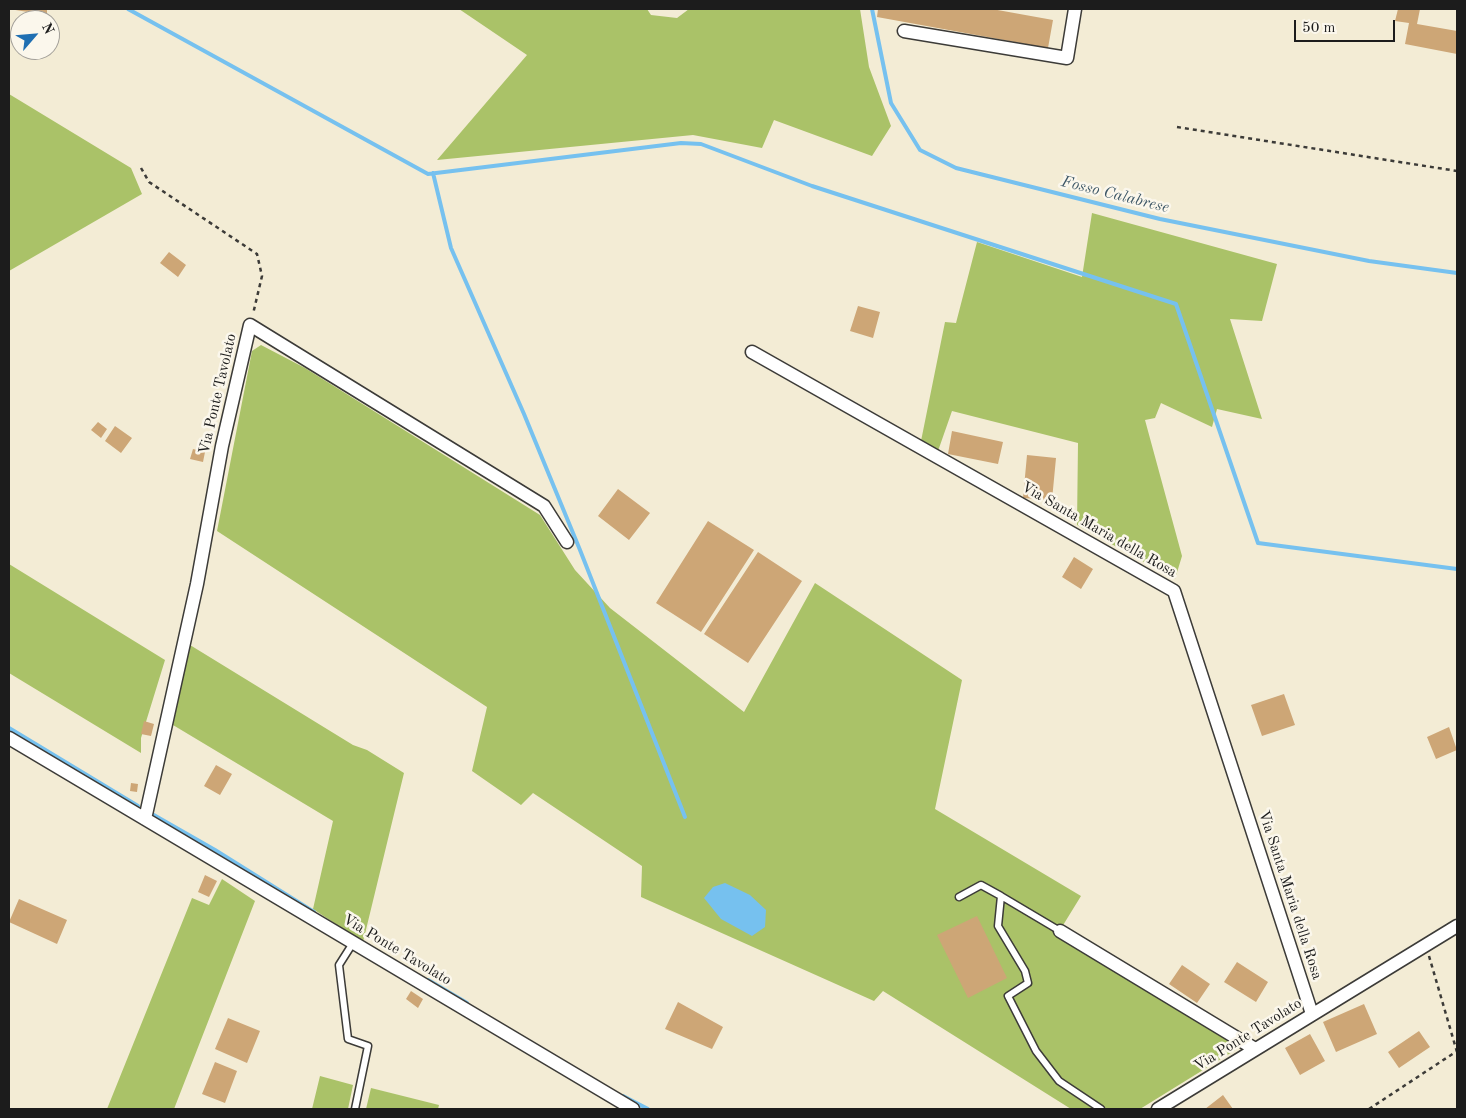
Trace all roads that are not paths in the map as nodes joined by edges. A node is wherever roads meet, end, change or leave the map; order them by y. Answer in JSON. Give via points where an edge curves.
{"nodes":[{"id":1,"x":1075,"y":9,"type":"edge"},
{"id":2,"x":904,"y":31,"type":"dead end"},
{"id":3,"x":752,"y":352,"type":"dead end"},
{"id":4,"x":567,"y":542,"type":"dead end"},
{"id":5,"x":9,"y":738,"type":"edge"},
{"id":6,"x":145,"y":819,"type":"junction"},
{"id":7,"x":958,"y":896,"type":"dead end"},
{"id":8,"x":1002,"y":896,"type":"junction"},
{"id":9,"x":1457,"y":926,"type":"edge"},
{"id":10,"x":1060,"y":931,"type":"joint"},
{"id":11,"x":353,"y":943,"type":"junction"},
{"id":12,"x":1312,"y":1014,"type":"junction"},
{"id":13,"x":1255,"y":1049,"type":"junction"},
{"id":14,"x":354,"y":1109,"type":"edge"},
{"id":15,"x":633,"y":1109,"type":"edge"},
{"id":16,"x":1101,"y":1109,"type":"edge"},
{"id":17,"x":1158,"y":1109,"type":"edge"}],
"edges":[{"from":1,"to":2,"type":"street","via":[[1066,58]]},
{"from":3,"to":12,"type":"street","name":"Via Santa Maria della Rosa","via":[[1174,591]]},
{"from":4,"to":6,"type":"street","name":"Via Ponte Tavolato","via":[[544,506],[250,325]]},
{"from":5,"to":6,"type":"street","name":"Via Ponte Tavolato"},
{"from":6,"to":11,"type":"street","name":"Via Ponte Tavolato"},
{"from":7,"to":8,"type":"lane","via":[[981,884]]},
{"from":8,"to":10,"type":"lane"},
{"from":8,"to":16,"type":"lane","via":[[998,926],[1025,971],[1028,983],[1008,996],[1036,1052],[1059,1081]]},
{"from":9,"to":12,"type":"street","name":"Via Ponte Tavolato"},
{"from":10,"to":13,"type":"street"},
{"from":11,"to":14,"type":"lane","via":[[340,965],[348,1039],[368,1046]]},
{"from":11,"to":15,"type":"street","name":"Via Ponte Tavolato"},
{"from":12,"to":13,"type":"street","name":"Via Ponte Tavolato"},
{"from":13,"to":17,"type":"street","name":"Via Ponte Tavolato"}]}
